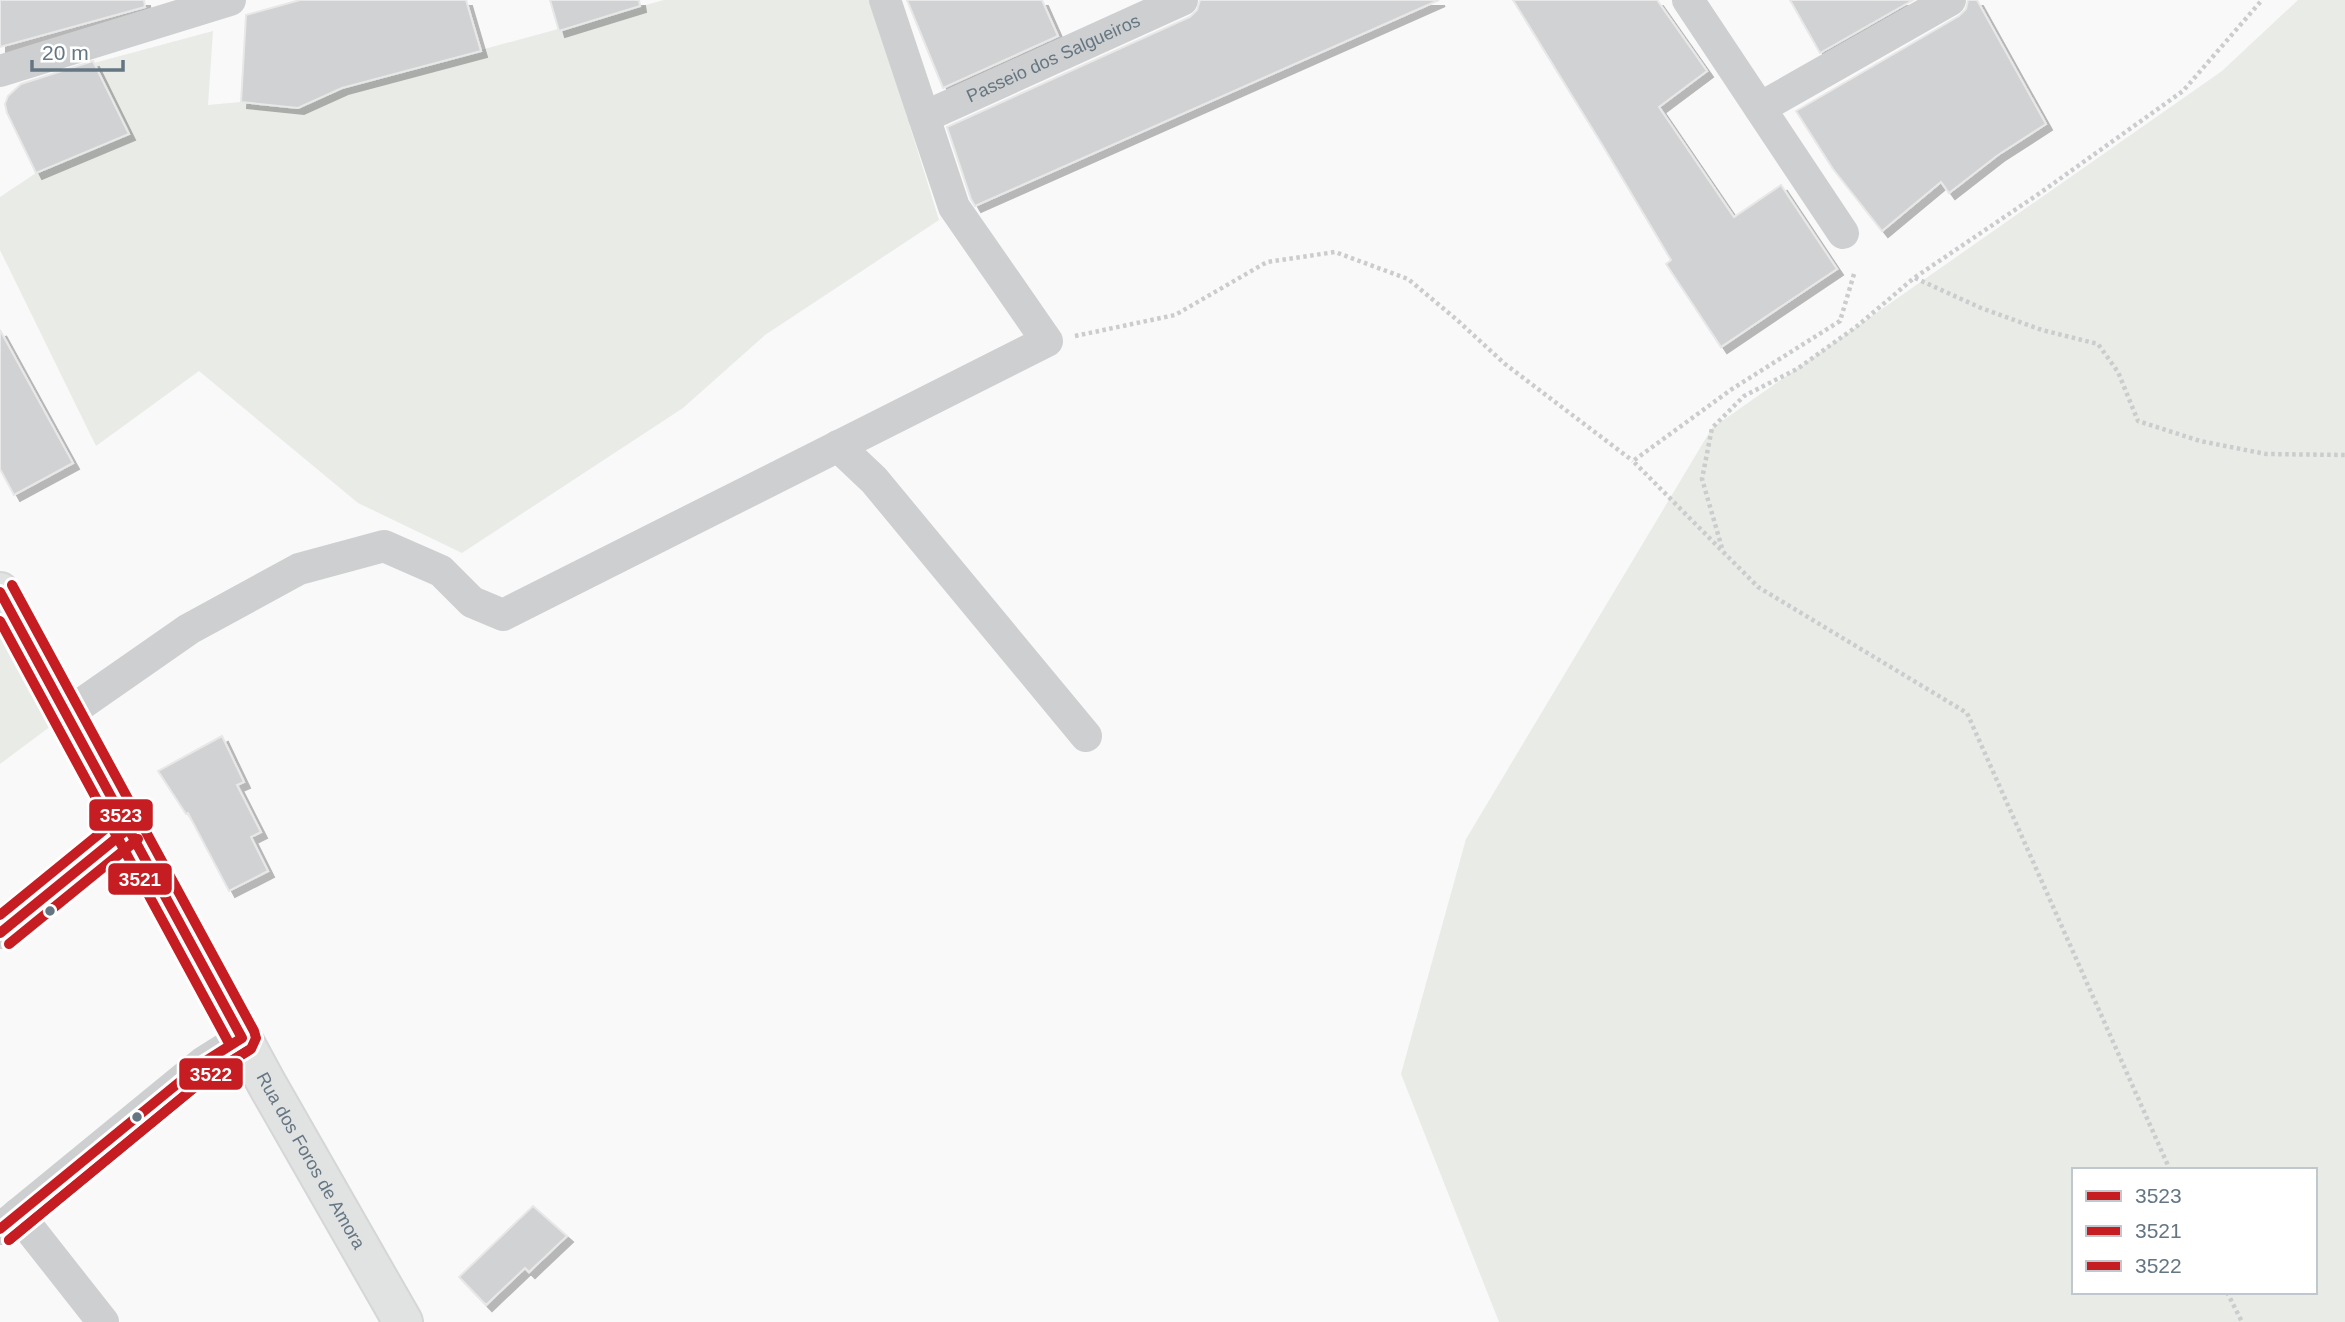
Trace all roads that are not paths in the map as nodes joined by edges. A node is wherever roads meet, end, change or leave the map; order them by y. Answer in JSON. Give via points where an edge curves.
{"nodes":[{"id":1,"x":230,"y":0,"type":"edge"},
{"id":2,"x":885,"y":0,"type":"edge"},
{"id":3,"x":1182,"y":0,"type":"edge"},
{"id":4,"x":1688,"y":0,"type":"edge"},
{"id":5,"x":1950,"y":0,"type":"edge"},
{"id":6,"x":0,"y":71,"type":"edge"},
{"id":7,"x":1760,"y":108,"type":"junction"},
{"id":8,"x":924,"y":117,"type":"junction"},
{"id":9,"x":1843,"y":233,"type":"dead end"},
{"id":10,"x":838,"y":446,"type":"junction"},
{"id":11,"x":0,"y":593,"type":"edge"},
{"id":12,"x":67,"y":714,"type":"junction"},
{"id":13,"x":1086,"y":736,"type":"dead end"},
{"id":14,"x":129,"y":828,"type":"junction"},
{"id":15,"x":0,"y":933,"type":"edge"},
{"id":16,"x":242,"y":1038,"type":"junction"},
{"id":17,"x":9,"y":1221,"type":"edge"},
{"id":18,"x":103,"y":1322,"type":"edge"},
{"id":19,"x":403,"y":1322,"type":"edge"}],
"edges":[{"from":1,"to":6,"type":"street"},
{"from":2,"to":8,"type":"street"},
{"from":3,"to":8,"type":"street","name":"Passeio dos Salgueiros"},
{"from":4,"to":7,"type":"street"},
{"from":5,"to":7,"type":"street"},
{"from":7,"to":9,"type":"street"},
{"from":8,"to":10,"type":"street","via":[[954,207],[1047,341]]},
{"from":10,"to":12,"type":"street","via":[[503,615],[472,602],[441,571],[384,546],[299,569],[189,629]]},
{"from":10,"to":13,"type":"street","via":[[874,480]]},
{"from":11,"to":12,"type":"main road","name":"Rua dos Foros de Amora"},
{"from":12,"to":14,"type":"main road","name":"Rua dos Foros de Amora"},
{"from":14,"to":15,"type":"street"},
{"from":14,"to":16,"type":"main road","name":"Rua dos Foros de Amora"},
{"from":16,"to":17,"type":"street","via":[[204,1062]]},
{"from":16,"to":19,"type":"main road","name":"Rua dos Foros de Amora"},
{"from":17,"to":18,"type":"street"}]}
